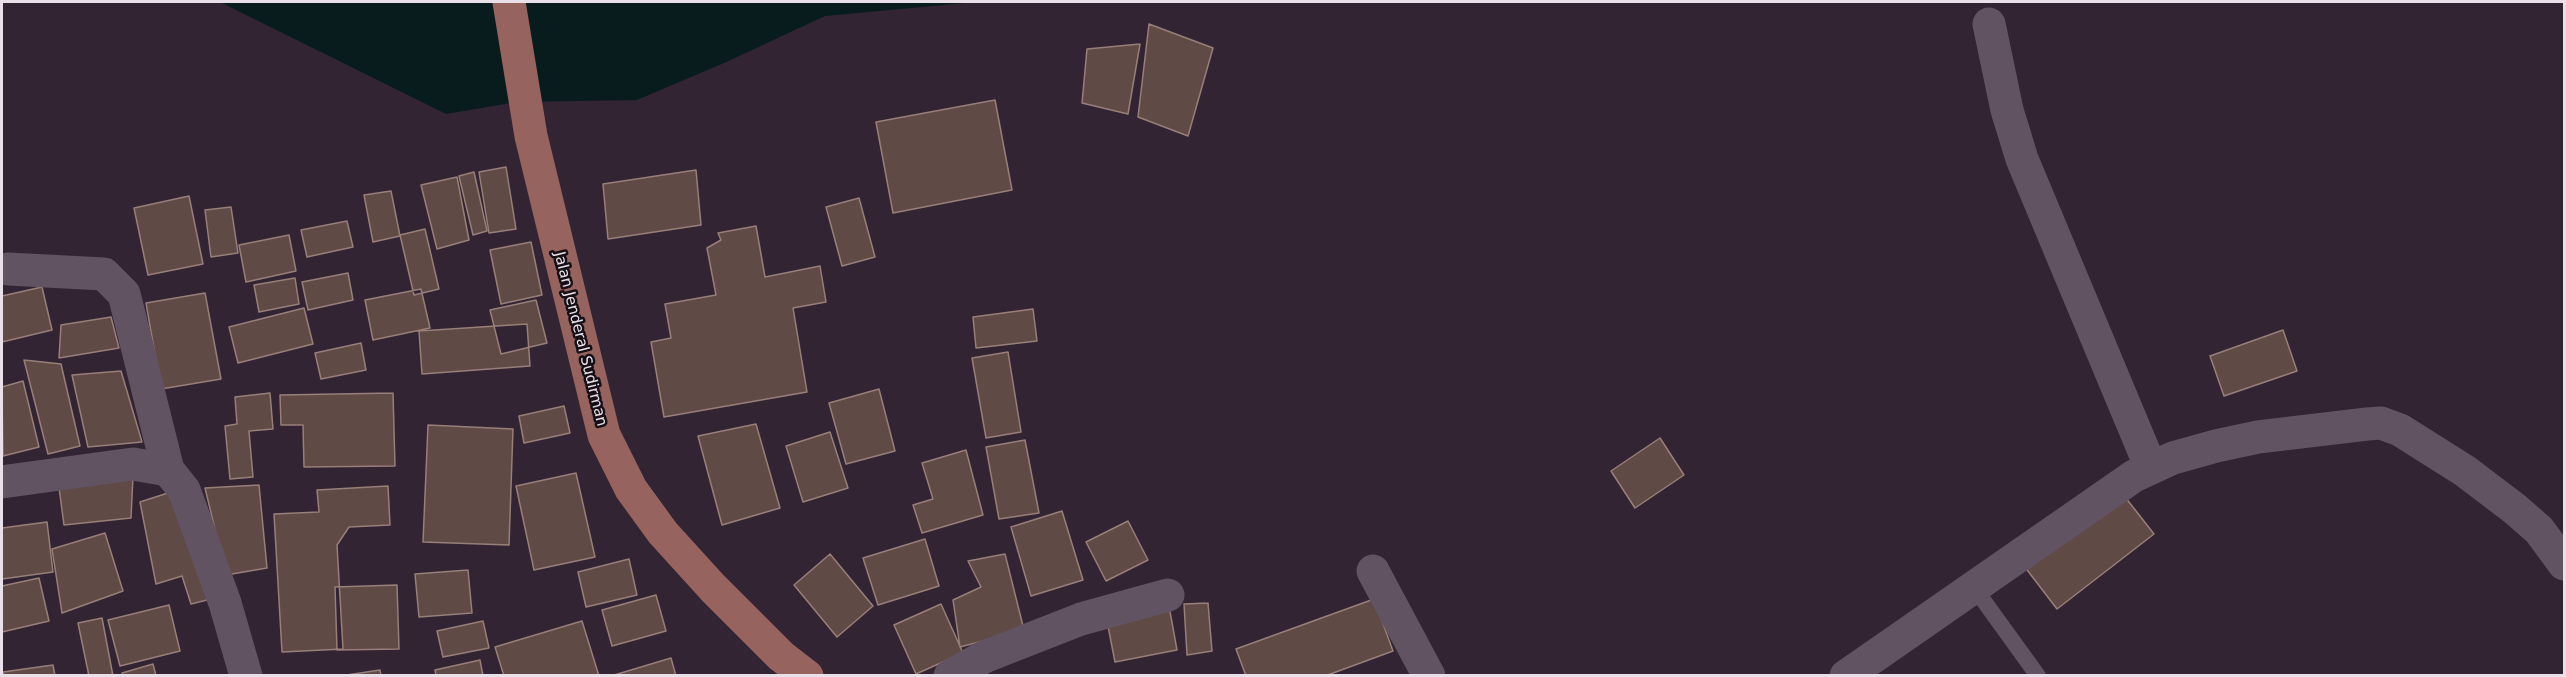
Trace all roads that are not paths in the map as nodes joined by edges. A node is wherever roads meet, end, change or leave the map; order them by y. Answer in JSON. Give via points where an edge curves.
{"nodes":[{"id":1,"x":509,"y":2,"type":"edge"},
{"id":2,"x":1989,"y":24,"type":"dead end"},
{"id":3,"x":8,"y":269,"type":"dead end"},
{"id":4,"x":2151,"y":468,"type":"junction"},
{"id":5,"x":168,"y":470,"type":"junction"},
{"id":6,"x":2,"y":482,"type":"edge"},
{"id":7,"x":2565,"y":564,"type":"edge"},
{"id":8,"x":1373,"y":571,"type":"dead end"},
{"id":9,"x":1973,"y":586,"type":"junction"},
{"id":10,"x":1168,"y":595,"type":"dead end"},
{"id":11,"x":246,"y":675,"type":"edge"},
{"id":12,"x":807,"y":675,"type":"edge"},
{"id":13,"x":950,"y":675,"type":"edge"},
{"id":14,"x":1429,"y":675,"type":"edge"},
{"id":15,"x":1846,"y":675,"type":"edge"},
{"id":16,"x":2038,"y":675,"type":"edge"}],
"edges":[{"from":1,"to":12,"type":"main road","name":"Jalan Jenderal Sudirman","via":[[531,136],[604,435],[626,480],[663,533],[781,656]]},
{"from":2,"to":4,"type":"street","via":[[2022,159]]},
{"from":3,"to":5,"type":"street","via":[[104,274],[124,294]]},
{"from":4,"to":7,"type":"street","via":[[2173,458],[2258,437],[2381,423],[2400,430],[2474,478],[2539,530]]},
{"from":4,"to":9,"type":"street"},
{"from":5,"to":6,"type":"street","via":[[134,464]]},
{"from":5,"to":11,"type":"street","via":[[184,490]]},
{"from":8,"to":14,"type":"street"},
{"from":9,"to":15,"type":"street"},
{"from":9,"to":16,"type":"lane"},
{"from":10,"to":13,"type":"street","via":[[1081,619],[984,657]]}]}
